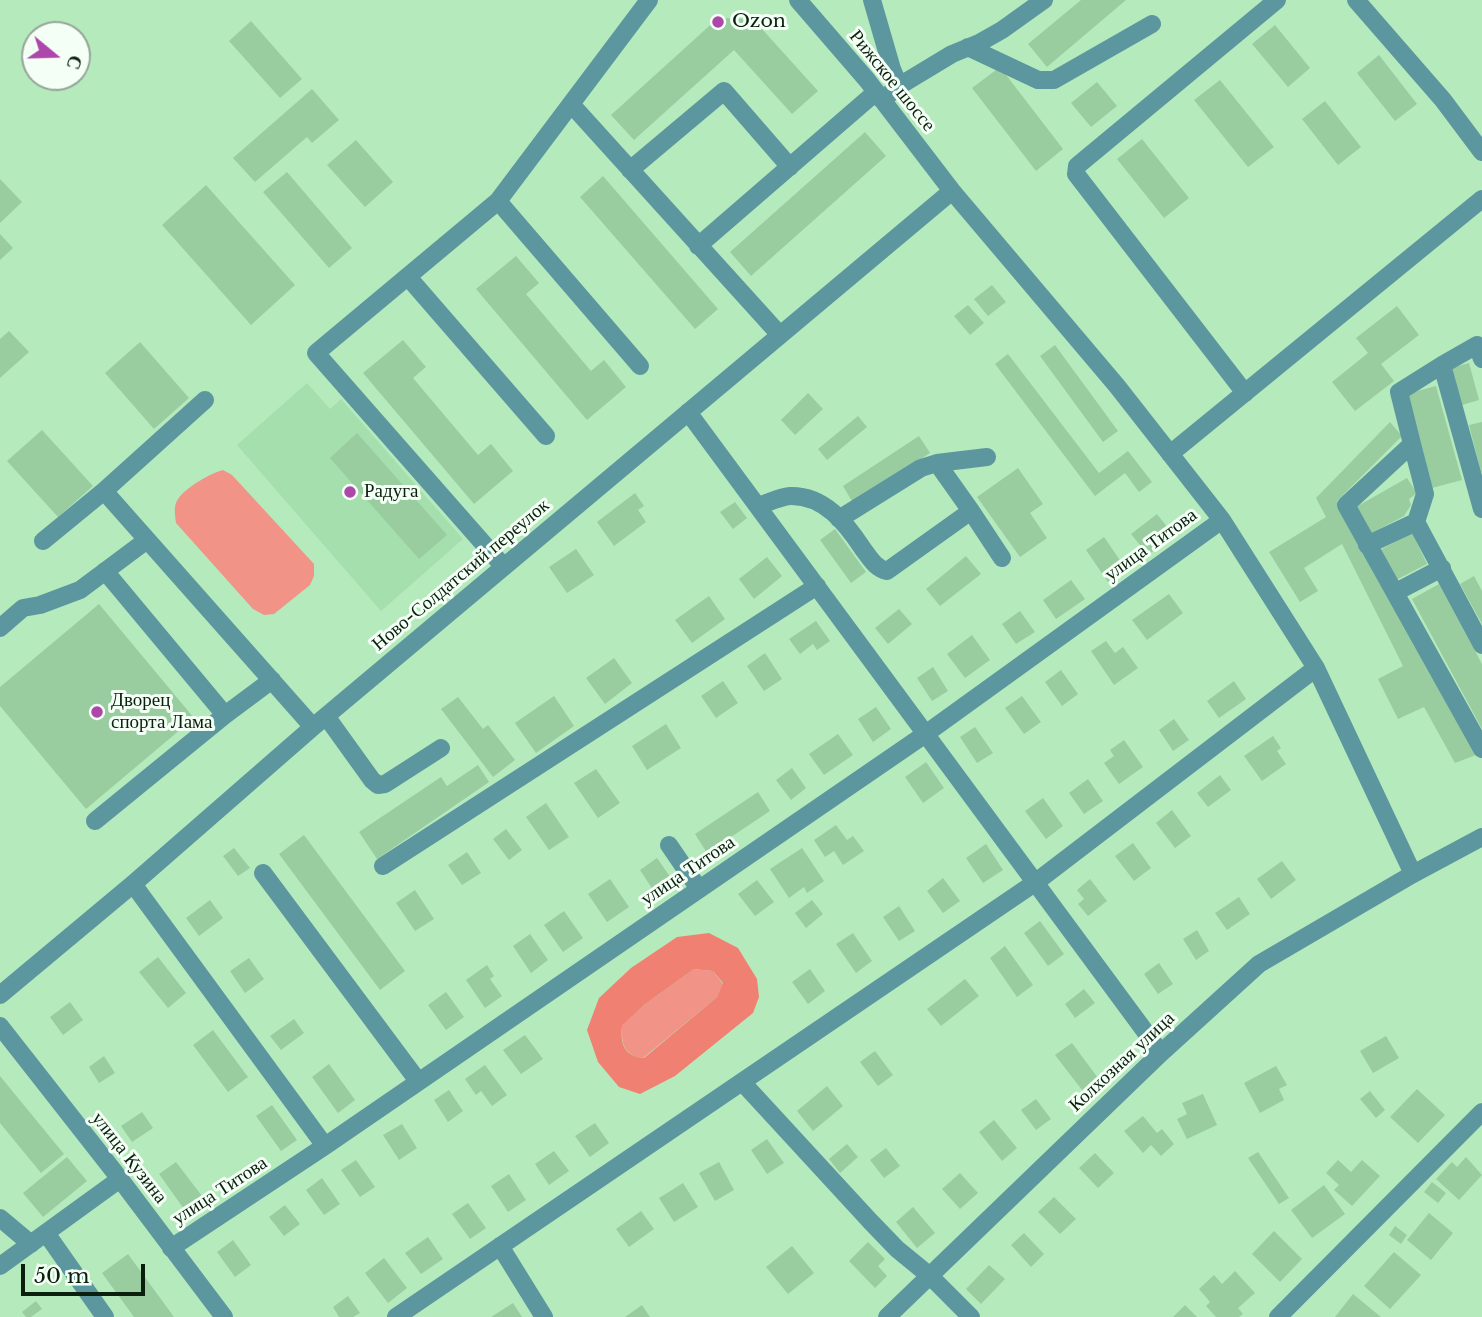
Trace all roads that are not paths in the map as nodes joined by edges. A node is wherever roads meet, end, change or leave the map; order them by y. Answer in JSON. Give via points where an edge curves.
{"nodes":[{"id":1,"x":649,"y":0,"type":"edge"},
{"id":2,"x":798,"y":0,"type":"edge"},
{"id":3,"x":872,"y":0,"type":"edge"},
{"id":4,"x":1044,"y":0,"type":"edge"},
{"id":5,"x":1277,"y":0,"type":"edge"},
{"id":6,"x":1356,"y":0,"type":"edge"},
{"id":7,"x":1152,"y":24,"type":"dead end"},
{"id":8,"x":968,"y":47,"type":"junction"},
{"id":9,"x":900,"y":86,"type":"junction"},
{"id":10,"x":879,"y":96,"type":"junction"},
{"id":11,"x":570,"y":104,"type":"junction"},
{"id":12,"x":1482,"y":152,"type":"edge"},
{"id":13,"x":790,"y":167,"type":"junction"},
{"id":14,"x":630,"y":170,"type":"junction"},
{"id":15,"x":952,"y":191,"type":"junction"},
{"id":16,"x":1482,"y":199,"type":"edge"},
{"id":17,"x":498,"y":201,"type":"junction"},
{"id":18,"x":698,"y":246,"type":"junction"},
{"id":19,"x":408,"y":277,"type":"junction"},
{"id":20,"x":780,"y":335,"type":"junction"},
{"id":21,"x":1480,"y":349,"type":"edge"},
{"id":22,"x":1442,"y":365,"type":"junction"},
{"id":23,"x":640,"y":366,"type":"dead end"},
{"id":24,"x":1245,"y":393,"type":"junction"},
{"id":25,"x":205,"y":400,"type":"dead end"},
{"id":26,"x":688,"y":412,"type":"junction"},
{"id":27,"x":546,"y":436,"type":"dead end"},
{"id":28,"x":1412,"y":444,"type":"junction"},
{"id":29,"x":1170,"y":454,"type":"junction"},
{"id":30,"x":987,"y":457,"type":"dead end"},
{"id":31,"x":937,"y":463,"type":"junction"},
{"id":32,"x":104,"y":492,"type":"junction"},
{"id":33,"x":758,"y":506,"type":"junction"},
{"id":34,"x":1482,"y":509,"type":"edge"},
{"id":35,"x":971,"y":512,"type":"junction"},
{"id":36,"x":839,"y":519,"type":"junction"},
{"id":37,"x":1222,"y":520,"type":"junction"},
{"id":38,"x":1416,"y":522,"type":"junction"},
{"id":39,"x":147,"y":540,"type":"junction"},
{"id":40,"x":43,"y":541,"type":"dead end"},
{"id":41,"x":1367,"y":545,"type":"junction"},
{"id":42,"x":1002,"y":558,"type":"dead end"},
{"id":43,"x":504,"y":567,"type":"junction"},
{"id":44,"x":1441,"y":568,"type":"junction"},
{"id":45,"x":105,"y":571,"type":"junction"},
{"id":46,"x":817,"y":586,"type":"junction"},
{"id":47,"x":1396,"y":592,"type":"junction"},
{"id":48,"x":0,"y":628,"type":"edge"},
{"id":49,"x":1482,"y":645,"type":"edge"},
{"id":50,"x":1316,"y":668,"type":"junction"},
{"id":51,"x":272,"y":680,"type":"junction"},
{"id":52,"x":225,"y":715,"type":"junction"},
{"id":53,"x":320,"y":721,"type":"junction"},
{"id":54,"x":924,"y":735,"type":"junction"},
{"id":55,"x":441,"y":748,"type":"dead end"},
{"id":56,"x":1482,"y":749,"type":"edge"},
{"id":57,"x":95,"y":821,"type":"dead end"},
{"id":58,"x":1482,"y":837,"type":"edge"},
{"id":59,"x":669,"y":845,"type":"dead end"},
{"id":60,"x":383,"y":866,"type":"dead end"},
{"id":61,"x":263,"y":873,"type":"dead end"},
{"id":62,"x":1413,"y":874,"type":"junction"},
{"id":63,"x":1035,"y":882,"type":"junction"},
{"id":64,"x":133,"y":884,"type":"junction"},
{"id":65,"x":699,"y":889,"type":"junction"},
{"id":66,"x":0,"y":995,"type":"edge"},
{"id":67,"x":0,"y":1026,"type":"edge"},
{"id":68,"x":1161,"y":1053,"type":"junction"},
{"id":69,"x":418,"y":1082,"type":"junction"},
{"id":70,"x":742,"y":1082,"type":"junction"},
{"id":71,"x":1482,"y":1112,"type":"edge"},
{"id":72,"x":326,"y":1146,"type":"junction"},
{"id":73,"x":120,"y":1179,"type":"junction"},
{"id":74,"x":0,"y":1218,"type":"edge"},
{"id":75,"x":46,"y":1233,"type":"junction"},
{"id":76,"x":31,"y":1244,"type":"junction"},
{"id":77,"x":500,"y":1246,"type":"junction"},
{"id":78,"x":172,"y":1248,"type":"junction"},
{"id":79,"x":0,"y":1266,"type":"edge"},
{"id":80,"x":929,"y":1276,"type":"junction"},
{"id":81,"x":105,"y":1317,"type":"edge"},
{"id":82,"x":223,"y":1317,"type":"edge"},
{"id":83,"x":396,"y":1317,"type":"edge"},
{"id":84,"x":544,"y":1317,"type":"edge"},
{"id":85,"x":887,"y":1317,"type":"edge"},
{"id":86,"x":971,"y":1317,"type":"edge"},
{"id":87,"x":1278,"y":1317,"type":"edge"}],
"edges":[{"from":1,"to":11,"type":"street"},
{"from":2,"to":10,"type":"street","name":"Рижское шоссе"},
{"from":3,"to":9,"type":"street"},
{"from":4,"to":8,"type":"street"},
{"from":5,"to":24,"type":"street","via":[[1076,166],[1076,174]]},
{"from":6,"to":12,"type":"street"},
{"from":7,"to":8,"type":"street","via":[[1047,82]]},
{"from":8,"to":9,"type":"street"},
{"from":9,"to":10,"type":"street"},
{"from":10,"to":13,"type":"street"},
{"from":10,"to":15,"type":"street","name":"Рижское шоссе"},
{"from":11,"to":14,"type":"street"},
{"from":11,"to":17,"type":"street"},
{"from":13,"to":14,"type":"street","via":[[724,91]]},
{"from":13,"to":18,"type":"street"},
{"from":14,"to":18,"type":"street"},
{"from":15,"to":20,"type":"street","name":"Ново-Солдатский переулок"},
{"from":15,"to":29,"type":"street","name":"Рижское шоссе"},
{"from":16,"to":24,"type":"street"},
{"from":17,"to":19,"type":"street"},
{"from":17,"to":23,"type":"street"},
{"from":18,"to":20,"type":"street"},
{"from":19,"to":27,"type":"street"},
{"from":19,"to":43,"type":"street","via":[[316,353]]},
{"from":20,"to":26,"type":"street","name":"Ново-Солдатский переулок"},
{"from":21,"to":22,"type":"street"},
{"from":22,"to":28,"type":"street","via":[[1399,392]]},
{"from":22,"to":34,"type":"street"},
{"from":24,"to":29,"type":"street"},
{"from":25,"to":32,"type":"street"},
{"from":26,"to":33,"type":"street"},
{"from":26,"to":43,"type":"street","name":"Ново-Солдатский переулок"},
{"from":28,"to":38,"type":"street","via":[[1425,494]]},
{"from":28,"to":41,"type":"street","via":[[1346,505]]},
{"from":29,"to":37,"type":"street","name":"Рижское шоссе"},
{"from":30,"to":31,"type":"street"},
{"from":31,"to":35,"type":"street"},
{"from":31,"to":36,"type":"street","via":[[921,468]]},
{"from":32,"to":39,"type":"street"},
{"from":32,"to":40,"type":"street"},
{"from":33,"to":36,"type":"street","via":[[787,496],[810,497]]},
{"from":33,"to":46,"type":"street"},
{"from":35,"to":36,"type":"street","via":[[887,571],[873,562]]},
{"from":35,"to":42,"type":"street"},
{"from":37,"to":50,"type":"street","name":"Рижское шоссе"},
{"from":37,"to":54,"type":"street","name":"улица Титова"},
{"from":38,"to":41,"type":"street"},
{"from":38,"to":44,"type":"street"},
{"from":39,"to":45,"type":"street"},
{"from":39,"to":51,"type":"street"},
{"from":41,"to":47,"type":"street"},
{"from":43,"to":53,"type":"street","name":"Ново-Солдатский переулок"},
{"from":44,"to":47,"type":"street"},
{"from":44,"to":49,"type":"street"},
{"from":45,"to":48,"type":"street","via":[[80,590],[23,608]]},
{"from":45,"to":52,"type":"street"},
{"from":46,"to":54,"type":"street"},
{"from":46,"to":60,"type":"street"},
{"from":47,"to":56,"type":"street"},
{"from":50,"to":62,"type":"street","name":"Рижское шоссе"},
{"from":50,"to":63,"type":"street"},
{"from":51,"to":52,"type":"street"},
{"from":51,"to":53,"type":"street"},
{"from":52,"to":57,"type":"street"},
{"from":53,"to":55,"type":"street","via":[[378,785]]},
{"from":53,"to":64,"type":"street","name":"Ново-Солдатский переулок"},
{"from":54,"to":63,"type":"street"},
{"from":54,"to":65,"type":"street","name":"улица Титова"},
{"from":58,"to":62,"type":"street","name":"Колхозная улица"},
{"from":59,"to":65,"type":"street"},
{"from":61,"to":69,"type":"street"},
{"from":62,"to":68,"type":"street","name":"Колхозная улица","via":[[1259,964]]},
{"from":63,"to":68,"type":"street"},
{"from":63,"to":70,"type":"street"},
{"from":64,"to":66,"type":"street","name":"Ново-Солдатский переулок"},
{"from":64,"to":72,"type":"street"},
{"from":65,"to":69,"type":"street","name":"улица Титова"},
{"from":67,"to":73,"type":"street","name":"улица Кузина"},
{"from":68,"to":80,"type":"street","name":"Колхозная улица"},
{"from":69,"to":72,"type":"street","name":"улица Титова"},
{"from":70,"to":77,"type":"street"},
{"from":70,"to":80,"type":"street","via":[[870,1221]]},
{"from":71,"to":87,"type":"street"},
{"from":72,"to":78,"type":"street","name":"улица Титова"},
{"from":73,"to":75,"type":"street"},
{"from":73,"to":78,"type":"street","name":"улица Кузина"},
{"from":74,"to":76,"type":"street"},
{"from":75,"to":76,"type":"street"},
{"from":75,"to":81,"type":"street"},
{"from":76,"to":79,"type":"street"},
{"from":77,"to":83,"type":"street"},
{"from":77,"to":84,"type":"street"},
{"from":78,"to":82,"type":"street","name":"улица Кузина"},
{"from":80,"to":85,"type":"street","name":"Колхозная улица"},
{"from":80,"to":86,"type":"street"}]}
